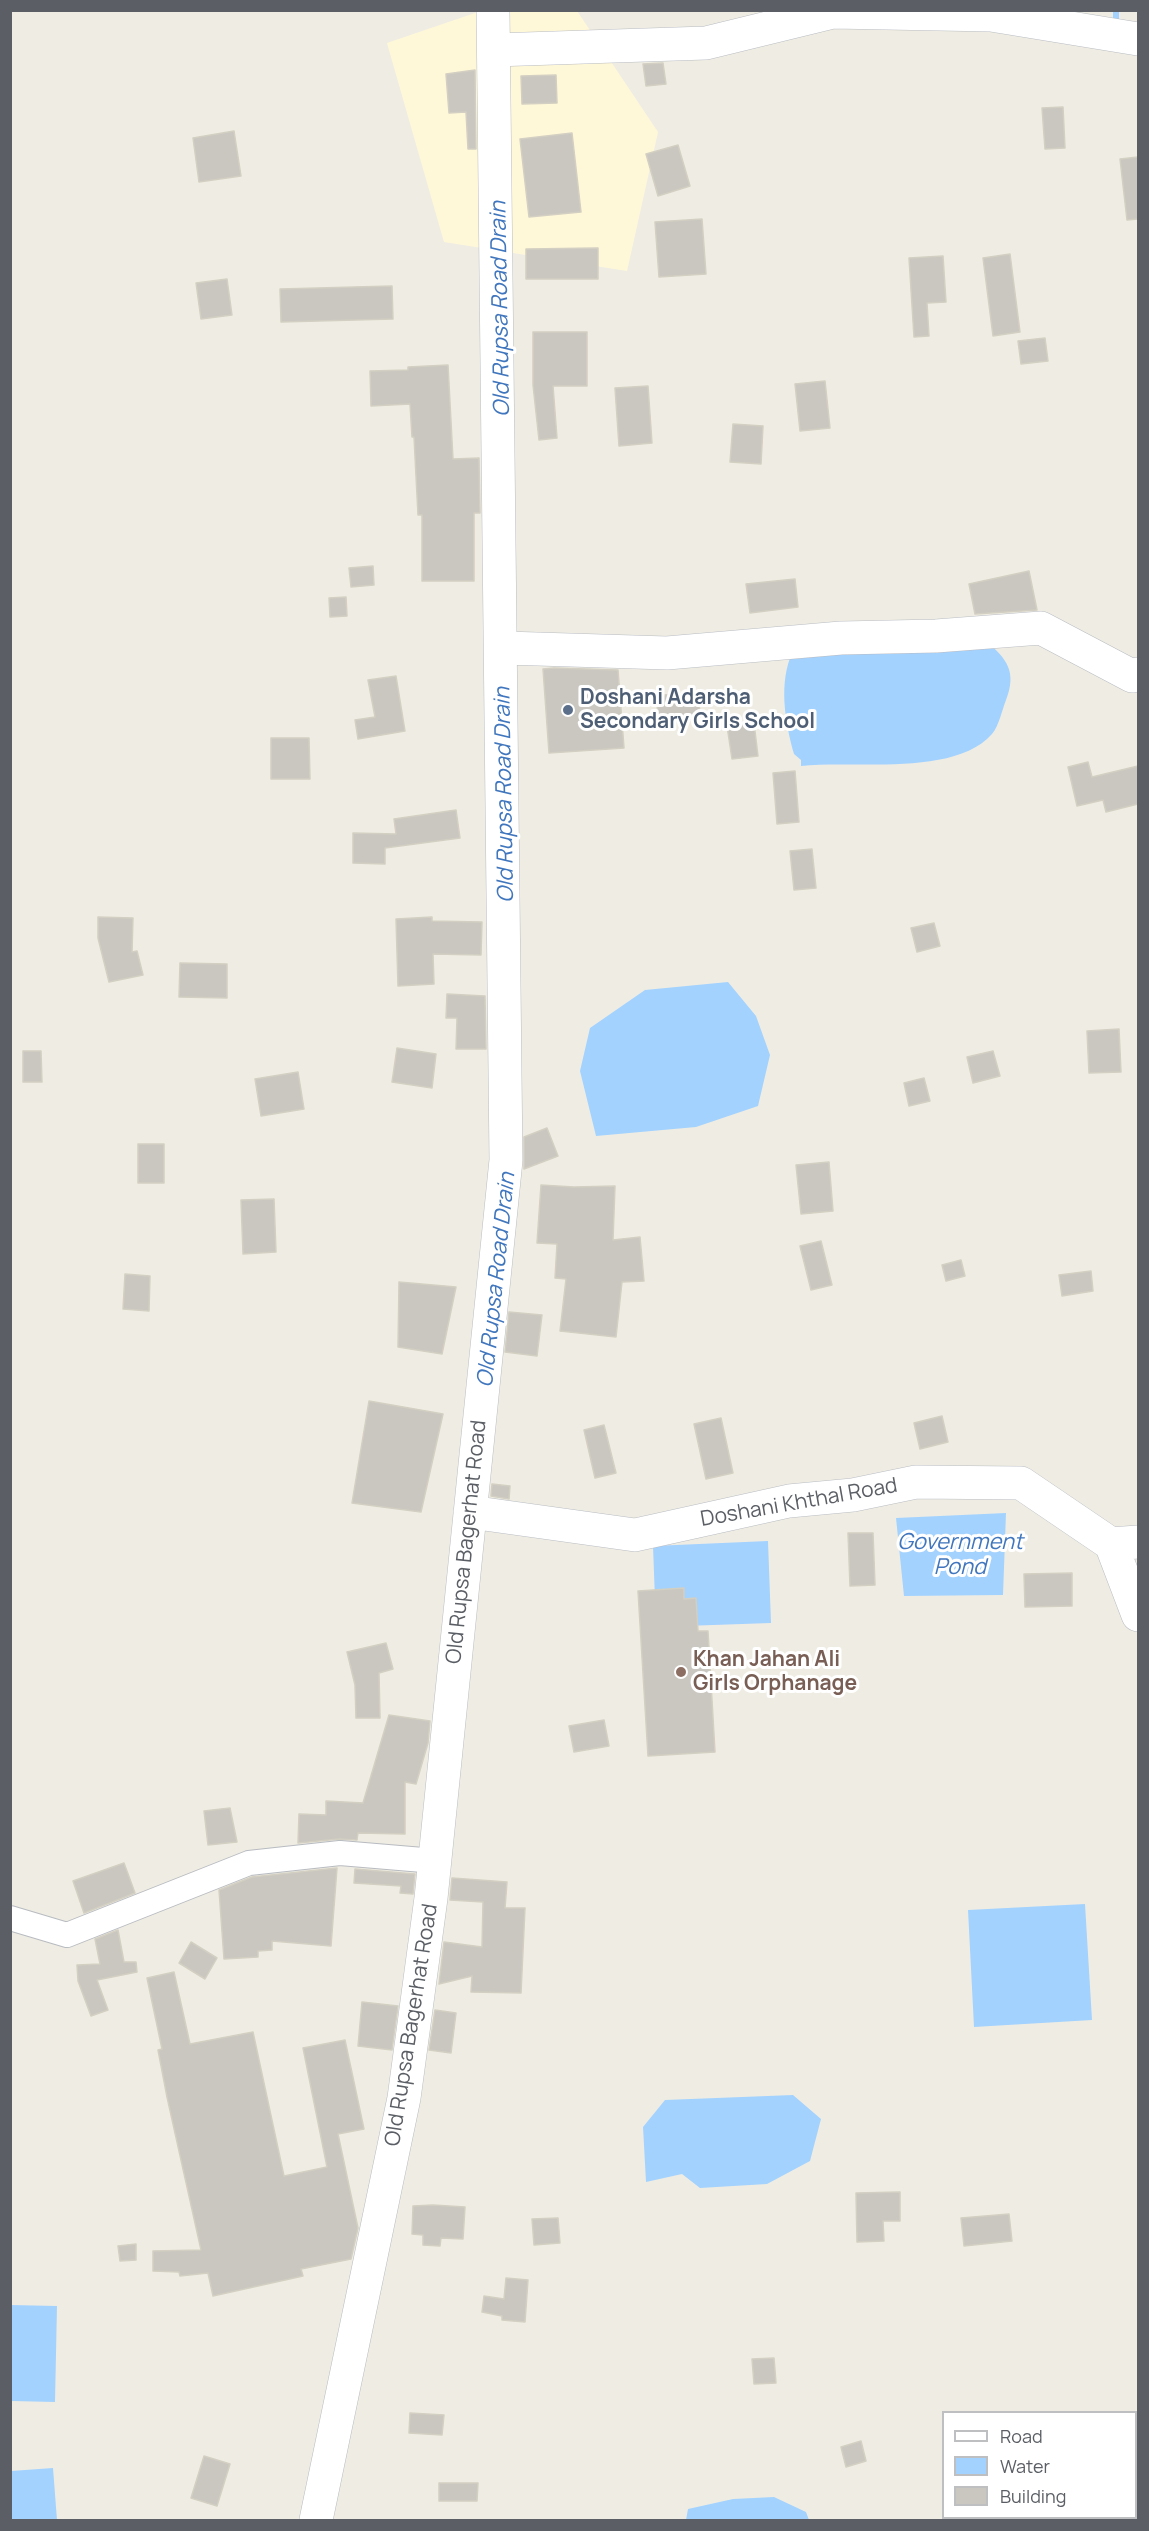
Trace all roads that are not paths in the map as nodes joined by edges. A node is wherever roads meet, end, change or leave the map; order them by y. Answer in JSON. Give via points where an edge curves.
{"nodes":[{"id":1,"x":493,"y":10,"type":"edge"},
{"id":2,"x":1121,"y":28,"type":"edge"},
{"id":3,"x":494,"y":50,"type":"junction"},
{"id":4,"x":505,"y":648,"type":"dead end"},
{"id":5,"x":1138,"y":674,"type":"edge"},
{"id":6,"x":470,"y":1512,"type":"junction"},
{"id":7,"x":1125,"y":1543,"type":"edge"},
{"id":8,"x":1138,"y":1616,"type":"edge"},
{"id":9,"x":435,"y":1862,"type":"junction"},
{"id":10,"x":10,"y":1918,"type":"edge"},
{"id":11,"x":316,"y":2520,"type":"edge"}],
"edges":[{"from":1,"to":3,"type":"street","name":"Old Rupsa Bagerhat Road"},
{"from":2,"to":3,"type":"street","via":[[991,15],[832,12],[706,43]]},
{"from":3,"to":6,"type":"street","name":"Old Rupsa Bagerhat Road","via":[[506,1160]]},
{"from":4,"to":5,"type":"street","via":[[667,653],[841,638],[1041,628],[1132,676]]},
{"from":6,"to":7,"type":"street","name":"Doshani Khthal Road","via":[[635,1534],[789,1501],[853,1495],[916,1482],[1021,1482]]},
{"from":6,"to":9,"type":"street","name":"Old Rupsa Bagerhat Road"},
{"from":7,"to":8,"type":"street","name":"Doshani Khthal Road"},
{"from":9,"to":10,"type":"street","via":[[340,1853],[249,1863],[67,1935]]},
{"from":9,"to":11,"type":"street","name":"Old Rupsa Bagerhat Road","via":[[404,2098]]}]}
